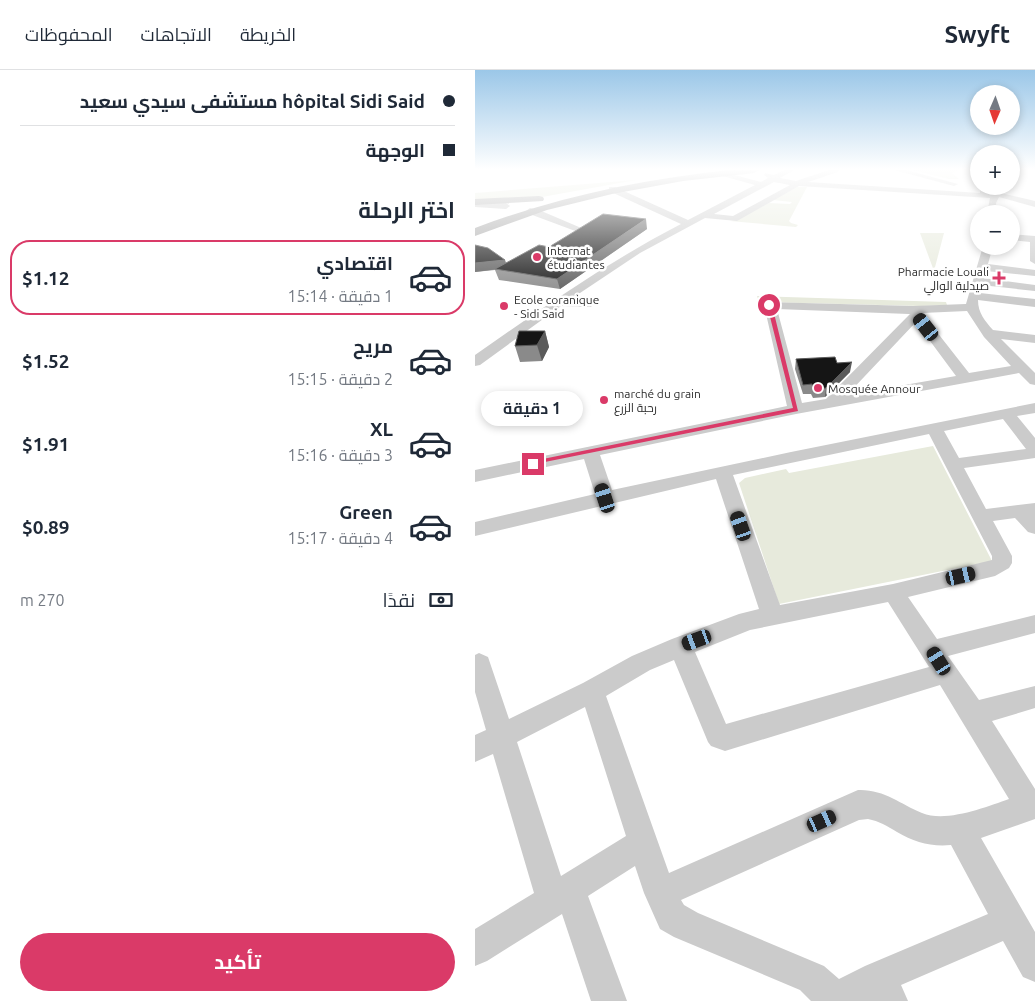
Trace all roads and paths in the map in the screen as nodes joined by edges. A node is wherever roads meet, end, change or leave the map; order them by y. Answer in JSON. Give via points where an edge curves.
{"nodes":[{"id":1,"x":484,"y":213,"type":"edge"},
{"id":2,"x":505,"y":213,"type":"edge"},
{"id":3,"x":507,"y":213,"type":"edge"},
{"id":4,"x":540,"y":213,"type":"edge"},
{"id":5,"x":667,"y":213,"type":"edge"},
{"id":6,"x":705,"y":213,"type":"edge"},
{"id":7,"x":743,"y":213,"type":"edge"},
{"id":8,"x":489,"y":215,"type":"junction"},
{"id":9,"x":702,"y":215,"type":"junction"},
{"id":10,"x":687,"y":223,"type":"junction"},
{"id":11,"x":475,"y":225,"type":"edge"},
{"id":12,"x":581,"y":230,"type":"edge"},
{"id":13,"x":475,"y":232,"type":"edge"},
{"id":14,"x":1020,"y":238,"type":"edge"},
{"id":15,"x":1035,"y":239,"type":"edge"},
{"id":16,"x":1035,"y":250,"type":"edge"},
{"id":17,"x":988,"y":256,"type":"edge"},
{"id":18,"x":1031,"y":260,"type":"edge"},
{"id":19,"x":1035,"y":273,"type":"edge"},
{"id":20,"x":978,"y":281,"type":"junction"},
{"id":21,"x":1035,"y":288,"type":"edge"},
{"id":22,"x":973,"y":301,"type":"junction"},
{"id":23,"x":558,"y":302,"type":"junction"},
{"id":24,"x":1035,"y":303,"type":"edge"},
{"id":25,"x":587,"y":304,"type":"dead end"},
{"id":26,"x":914,"y":312,"type":"junction"},
{"id":27,"x":989,"y":334,"type":"junction"},
{"id":28,"x":1035,"y":339,"type":"edge"},
{"id":29,"x":475,"y":362,"type":"edge"},
{"id":30,"x":1022,"y":368,"type":"junction"},
{"id":31,"x":965,"y":378,"type":"junction"},
{"id":32,"x":1035,"y":381,"type":"edge"},
{"id":33,"x":831,"y":403,"type":"junction"},
{"id":34,"x":1035,"y":408,"type":"edge"},
{"id":35,"x":796,"y":409,"type":"junction"},
{"id":36,"x":1006,"y":413,"type":"junction"},
{"id":37,"x":934,"y":428,"type":"junction"},
{"id":38,"x":1035,"y":449,"type":"edge"},
{"id":39,"x":590,"y":451,"type":"junction"},
{"id":40,"x":1035,"y":453,"type":"edge"},
{"id":41,"x":953,"y":464,"type":"junction"},
{"id":42,"x":723,"y":472,"type":"junction"},
{"id":43,"x":475,"y":476,"type":"edge"},
{"id":44,"x":605,"y":498,"type":"junction"},
{"id":45,"x":1027,"y":510,"type":"edge"},
{"id":46,"x":981,"y":516,"type":"junction"},
{"id":47,"x":1035,"y":527,"type":"edge"},
{"id":48,"x":475,"y":530,"type":"edge"},
{"id":49,"x":893,"y":592,"type":"junction"},
{"id":50,"x":772,"y":616,"type":"junction"},
{"id":51,"x":1035,"y":624,"type":"edge"},
{"id":52,"x":680,"y":646,"type":"junction"},
{"id":53,"x":931,"y":650,"type":"junction"},
{"id":54,"x":479,"y":664,"type":"dead end"},
{"id":55,"x":946,"y":673,"type":"junction"},
{"id":56,"x":592,"y":691,"type":"junction"},
{"id":57,"x":1035,"y":697,"type":"edge"},
{"id":58,"x":973,"y":714,"type":"junction"},
{"id":59,"x":488,"y":743,"type":"edge"},
{"id":60,"x":1032,"y":805,"type":"edge"},
{"id":61,"x":959,"y":830,"type":"junction"},
{"id":62,"x":643,"y":843,"type":"junction"},
{"id":63,"x":660,"y":894,"type":"junction"},
{"id":64,"x":561,"y":896,"type":"junction"},
{"id":65,"x":1010,"y":920,"type":"junction"},
{"id":66,"x":475,"y":949,"type":"edge"},
{"id":67,"x":1035,"y":965,"type":"edge"},
{"id":68,"x":884,"y":989,"type":"edge"},
{"id":69,"x":609,"y":1001,"type":"edge"},
{"id":70,"x":836,"y":1001,"type":"edge"}],
"edges":[{"from":1,"to":8,"type":"street"},
{"from":2,"to":13,"type":"main road"},
{"from":3,"to":8,"type":"main road","via":[[501,218]]},
{"from":4,"to":12,"type":"street"},
{"from":5,"to":10,"type":"street"},
{"from":6,"to":9,"type":"street"},
{"from":7,"to":9,"type":"street","via":[[732,219]]},
{"from":8,"to":11,"type":"main road"},
{"from":9,"to":10,"type":"street"},
{"from":10,"to":23,"type":"street"},
{"from":14,"to":15,"type":"street"},
{"from":15,"to":16,"type":"street"},
{"from":16,"to":18,"type":"street"},
{"from":17,"to":19,"type":"street"},
{"from":17,"to":20,"type":"street"},
{"from":20,"to":21,"type":"street"},
{"from":20,"to":22,"type":"street"},
{"from":22,"to":24,"type":"street"},
{"from":22,"to":26,"type":"street"},
{"from":22,"to":27,"type":"street","via":[[975,315]]},
{"from":23,"to":25,"type":"street"},
{"from":23,"to":29,"type":"street"},
{"from":26,"to":31,"type":"street"},
{"from":26,"to":33,"type":"street"},
{"from":26,"to":35,"type":"street","via":[[769,305]]},
{"from":27,"to":28,"type":"street"},
{"from":27,"to":30,"type":"street"},
{"from":30,"to":31,"type":"street"},
{"from":30,"to":32,"type":"street"},
{"from":31,"to":33,"type":"street"},
{"from":33,"to":35,"type":"street"},
{"from":34,"to":36,"type":"street"},
{"from":35,"to":39,"type":"street"},
{"from":36,"to":37,"type":"street"},
{"from":36,"to":38,"type":"street"},
{"from":37,"to":41,"type":"street"},
{"from":37,"to":42,"type":"street"},
{"from":39,"to":43,"type":"street"},
{"from":39,"to":44,"type":"street"},
{"from":40,"to":41,"type":"street"},
{"from":41,"to":46,"type":"street"},
{"from":42,"to":44,"type":"street"},
{"from":42,"to":50,"type":"street"},
{"from":44,"to":48,"type":"street"},
{"from":45,"to":46,"type":"street"},
{"from":45,"to":47,"type":"street"},
{"from":46,"to":49,"type":"street","via":[[1002,556],[1002,563],[995,568]]},
{"from":49,"to":50,"type":"street"},
{"from":49,"to":53,"type":"street"},
{"from":50,"to":52,"type":"street","via":[[747,621]]},
{"from":51,"to":53,"type":"street"},
{"from":52,"to":55,"type":"street","via":[[717,733],[725,738]]},
{"from":52,"to":56,"type":"street","via":[[641,663]]},
{"from":53,"to":55,"type":"street"},
{"from":54,"to":59,"type":"street"},
{"from":55,"to":58,"type":"street"},
{"from":56,"to":59,"type":"street"},
{"from":56,"to":62,"type":"street"},
{"from":57,"to":58,"type":"street"},
{"from":58,"to":60,"type":"street"},
{"from":59,"to":64,"type":"street"},
{"from":60,"to":61,"type":"street"},
{"from":61,"to":63,"type":"street","via":[[927,830],[877,804],[858,804]]},
{"from":61,"to":65,"type":"street"},
{"from":62,"to":63,"type":"street"},
{"from":62,"to":64,"type":"street"},
{"from":63,"to":70,"type":"street","via":[[672,916],[685,925],[811,978]]},
{"from":64,"to":66,"type":"street"},
{"from":64,"to":69,"type":"street"},
{"from":65,"to":67,"type":"street"},
{"from":65,"to":68,"type":"street"},
{"from":68,"to":70,"type":"street"}]}
